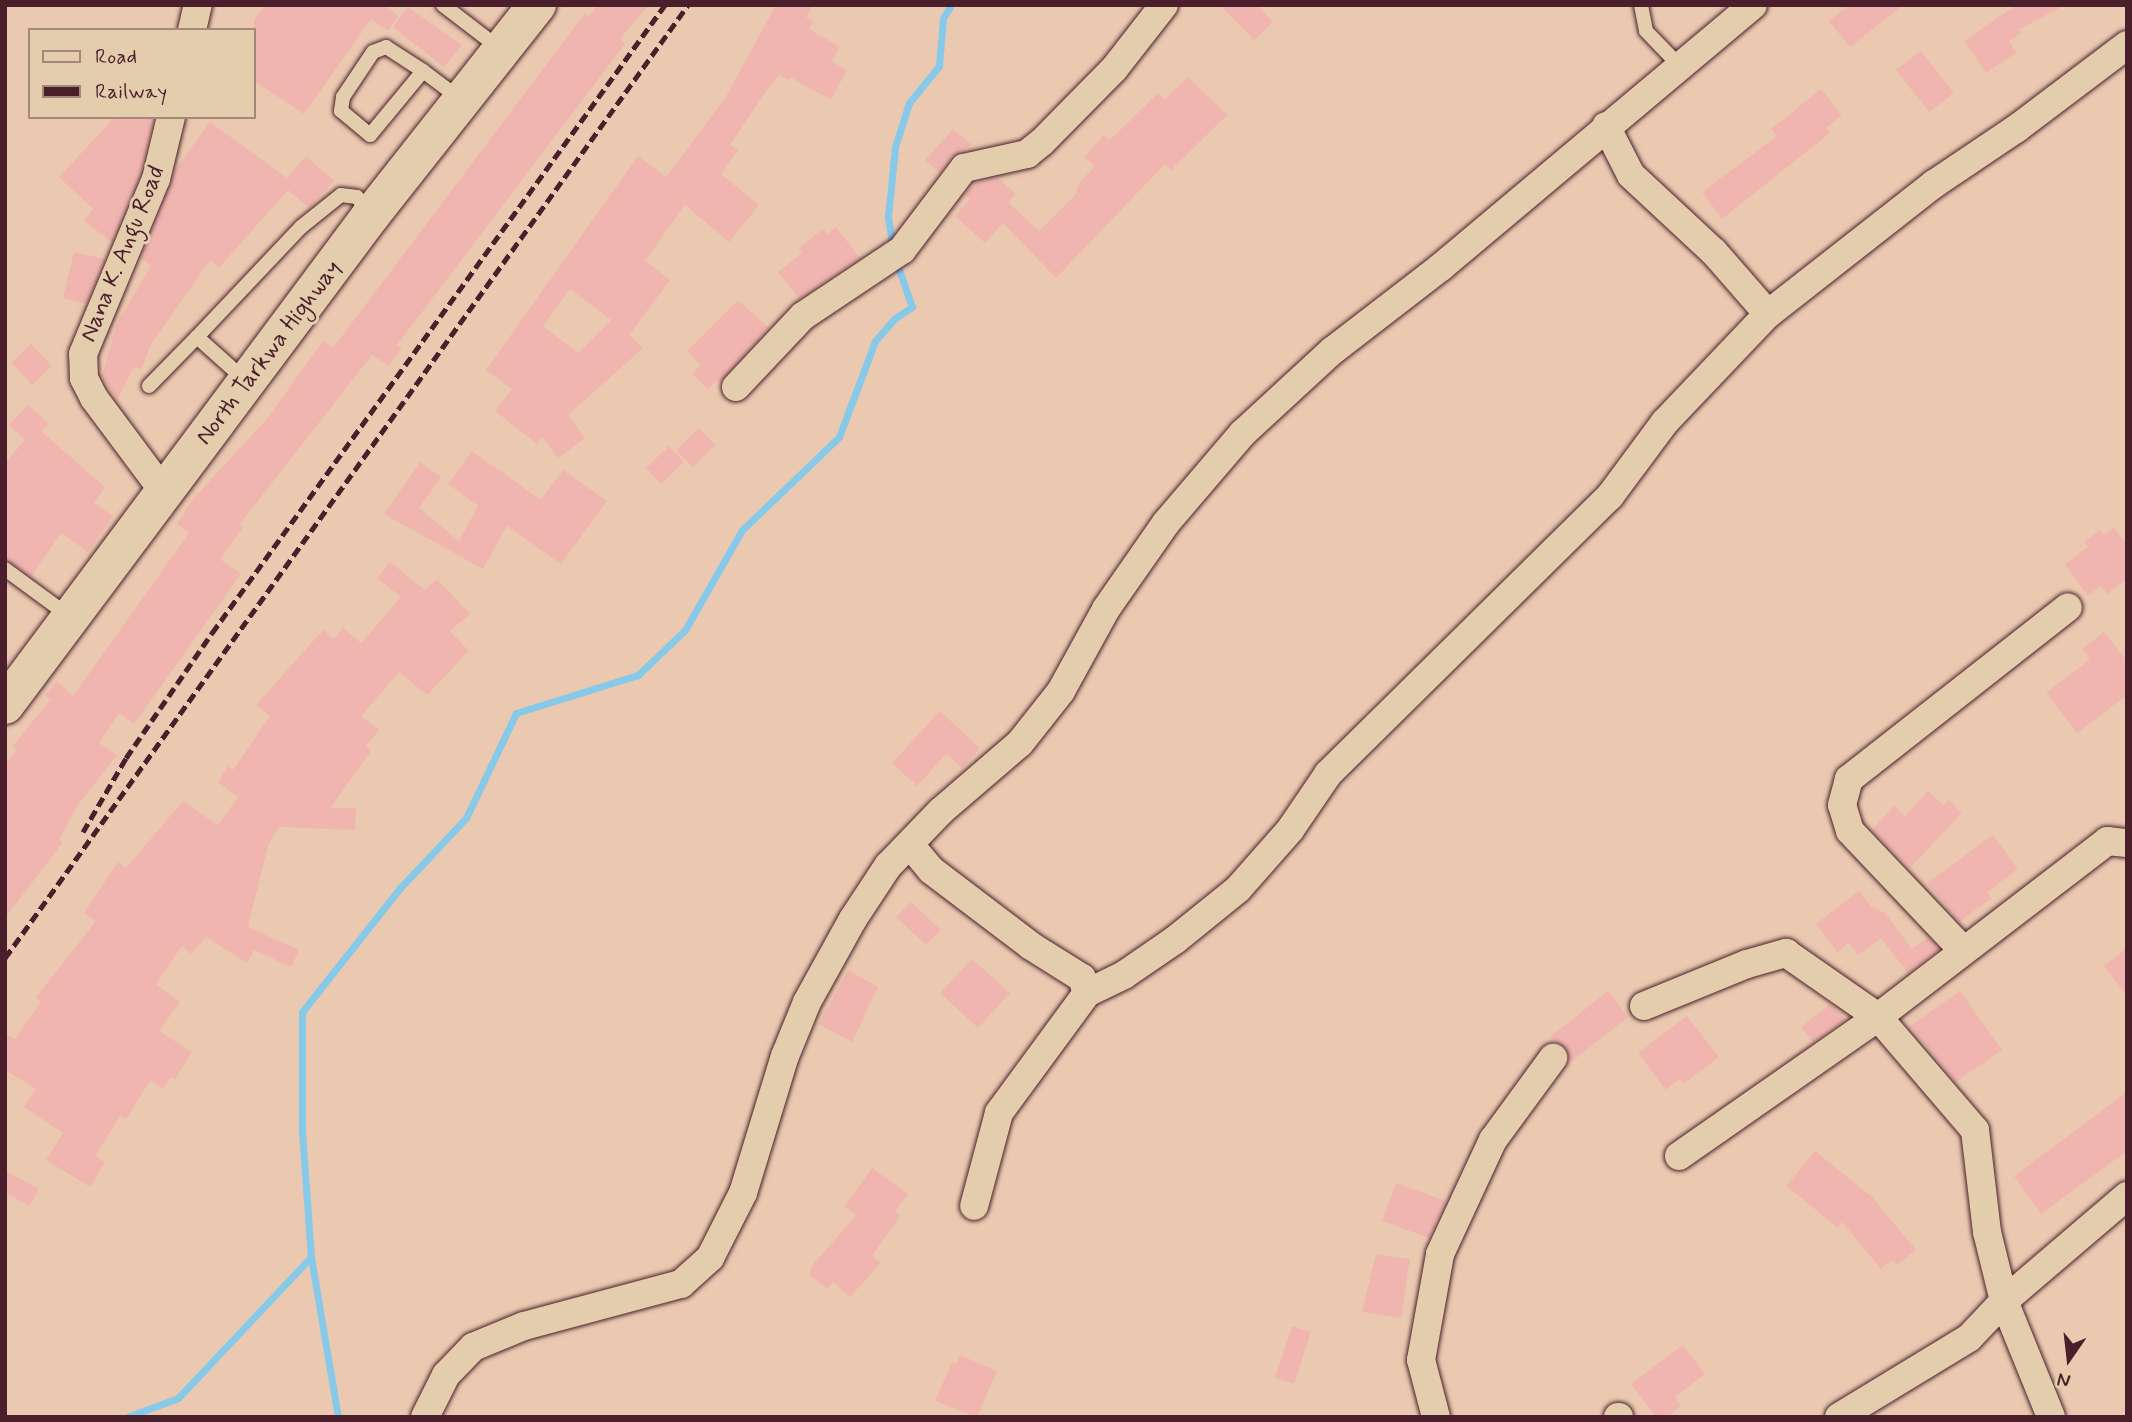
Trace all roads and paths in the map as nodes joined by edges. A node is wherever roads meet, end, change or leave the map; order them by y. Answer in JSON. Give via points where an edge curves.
{"nodes":[{"id":1,"x":198,"y":5,"type":"edge"},
{"id":2,"x":443,"y":5,"type":"edge"},
{"id":3,"x":537,"y":5,"type":"edge"},
{"id":4,"x":1164,"y":5,"type":"edge"},
{"id":5,"x":1641,"y":5,"type":"edge"},
{"id":6,"x":1753,"y":5,"type":"edge"},
{"id":7,"x":192,"y":28,"type":"edge"},
{"id":8,"x":2127,"y":45,"type":"edge"},
{"id":9,"x":503,"y":51,"type":"junction"},
{"id":10,"x":1678,"y":64,"type":"junction"},
{"id":11,"x":423,"y":71,"type":"junction"},
{"id":12,"x":462,"y":100,"type":"junction"},
{"id":13,"x":171,"y":119,"type":"edge"},
{"id":14,"x":1606,"y":126,"type":"junction"},
{"id":15,"x":372,"y":215,"type":"junction"},
{"id":16,"x":1769,"y":314,"type":"junction"},
{"id":17,"x":197,"y":337,"type":"junction"},
{"id":18,"x":248,"y":383,"type":"junction"},
{"id":19,"x":149,"y":386,"type":"dead end"},
{"id":20,"x":736,"y":387,"type":"dead end"},
{"id":21,"x":164,"y":492,"type":"junction"},
{"id":22,"x":7,"y":572,"type":"edge"},
{"id":23,"x":2068,"y":607,"type":"dead end"},
{"id":24,"x":71,"y":617,"type":"junction"},
{"id":25,"x":5,"y":705,"type":"edge"},
{"id":26,"x":2127,"y":843,"type":"edge"},
{"id":27,"x":911,"y":846,"type":"junction"},
{"id":28,"x":1961,"y":948,"type":"junction"},
{"id":29,"x":1087,"y":993,"type":"junction"},
{"id":30,"x":1644,"y":1006,"type":"dead end"},
{"id":31,"x":1878,"y":1017,"type":"junction"},
{"id":32,"x":1553,"y":1058,"type":"dead end"},
{"id":33,"x":1679,"y":1156,"type":"dead end"},
{"id":34,"x":2127,"y":1196,"type":"edge"},
{"id":35,"x":974,"y":1206,"type":"dead end"},
{"id":36,"x":2004,"y":1301,"type":"junction"},
{"id":37,"x":425,"y":1417,"type":"edge"},
{"id":38,"x":1436,"y":1417,"type":"edge"},
{"id":39,"x":1839,"y":1417,"type":"edge"},
{"id":40,"x":2051,"y":1417,"type":"edge"}],
"edges":[{"from":1,"to":7,"type":"street"},
{"from":2,"to":9,"type":"lane"},
{"from":3,"to":9,"type":"main road","name":"North Tarkwa Highway"},
{"from":4,"to":20,"type":"street","via":[[1114,69],[1042,142],[1027,154],[979,161],[964,168],[902,250],[803,316]]},
{"from":5,"to":10,"type":"lane","via":[[1646,31]]},
{"from":6,"to":10,"type":"street"},
{"from":8,"to":16,"type":"street","via":[[1934,184]]},
{"from":9,"to":12,"type":"main road","name":"North Tarkwa Highway"},
{"from":10,"to":14,"type":"street"},
{"from":11,"to":11,"type":"lane","via":[[386,47],[373,52],[343,97],[341,111],[370,135]]},
{"from":11,"to":12,"type":"lane"},
{"from":12,"to":15,"type":"main road","name":"North Tarkwa Highway"},
{"from":13,"to":21,"type":"street","name":"Nana K. Angu Road","via":[[156,179],[83,354],[84,378],[94,398]]},
{"from":14,"to":16,"type":"street","via":[[1631,175],[1714,253]]},
{"from":14,"to":27,"type":"street","via":[[1441,267],[1332,351],[1243,433],[1166,523],[1106,609],[1061,691],[1020,743],[941,811]]},
{"from":15,"to":17,"type":"lane","via":[[357,197],[341,195],[301,227]]},
{"from":15,"to":18,"type":"main road","name":"North Tarkwa Highway"},
{"from":16,"to":29,"type":"street","via":[[1665,422],[1610,496],[1328,774],[1290,830],[1238,889],[1175,940],[1124,975]]},
{"from":17,"to":18,"type":"lane"},
{"from":17,"to":19,"type":"lane"},
{"from":18,"to":21,"type":"main road","name":"North Tarkwa Highway"},
{"from":21,"to":24,"type":"main road","name":"North Tarkwa Highway"},
{"from":22,"to":24,"type":"lane"},
{"from":23,"to":28,"type":"street","via":[[1849,779],[1842,805],[1850,831]]},
{"from":24,"to":25,"type":"main road","name":"North Tarkwa Highway"},
{"from":26,"to":28,"type":"street","via":[[2107,841]]},
{"from":27,"to":29,"type":"street","via":[[931,870],[1031,946],[1082,978]]},
{"from":27,"to":37,"type":"street","via":[[888,866],[807,1002],[785,1056],[743,1193],[710,1258],[681,1284],[524,1326],[473,1347],[446,1375]]},
{"from":28,"to":31,"type":"street"},
{"from":29,"to":35,"type":"street","via":[[999,1113]]},
{"from":30,"to":31,"type":"street","via":[[1786,953]]},
{"from":31,"to":33,"type":"street"},
{"from":31,"to":36,"type":"street","via":[[1975,1130],[1987,1232]]},
{"from":32,"to":38,"type":"street","via":[[1493,1140],[1440,1254],[1421,1360]]},
{"from":34,"to":36,"type":"street"},
{"from":36,"to":39,"type":"street","via":[[1986,1324],[1953,1350]]},
{"from":36,"to":40,"type":"street"}]}
